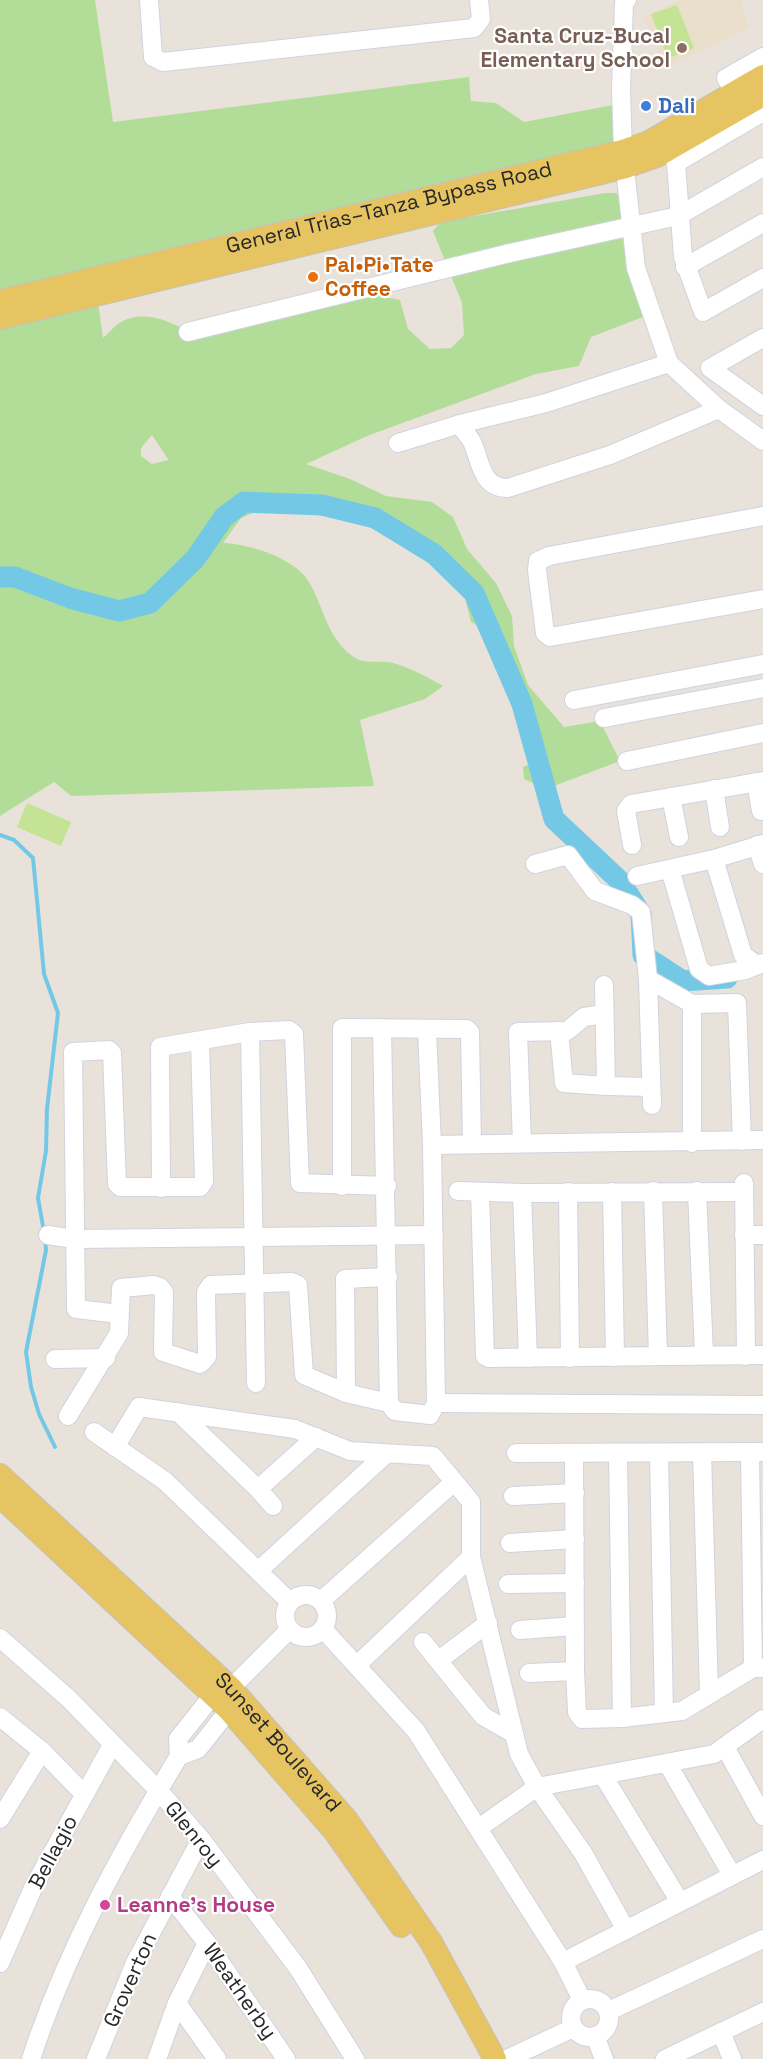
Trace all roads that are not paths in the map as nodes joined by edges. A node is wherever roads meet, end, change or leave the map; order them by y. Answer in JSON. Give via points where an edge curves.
{"nodes":[{"id":1,"x":149,"y":0,"type":"edge"},
{"id":2,"x":479,"y":0,"type":"edge"},
{"id":3,"x":624,"y":1,"type":"edge"},
{"id":4,"x":763,"y":57,"type":"edge"},
{"id":5,"x":763,"y":76,"type":"edge"},
{"id":6,"x":763,"y":95,"type":"edge"},
{"id":7,"x":743,"y":102,"type":"edge"},
{"id":8,"x":673,"y":156,"type":"junction"},
{"id":9,"x":625,"y":159,"type":"junction"},
{"id":10,"x":763,"y":167,"type":"edge"},
{"id":11,"x":678,"y":216,"type":"junction"},
{"id":12,"x":763,"y":223,"type":"edge"},
{"id":13,"x":630,"y":227,"type":"junction"},
{"id":14,"x":685,"y":267,"type":"junction"},
{"id":15,"x":763,"y":278,"type":"edge"},
{"id":16,"x":0,"y":301,"type":"edge"},
{"id":17,"x":0,"y":318,"type":"edge"},
{"id":18,"x":188,"y":332,"type":"dead end"},
{"id":19,"x":763,"y":338,"type":"edge"},
{"id":20,"x":669,"y":363,"type":"junction"},
{"id":21,"x":763,"y":406,"type":"edge"},
{"id":22,"x":719,"y":409,"type":"junction"},
{"id":23,"x":460,"y":424,"type":"junction"},
{"id":24,"x":763,"y":441,"type":"edge"},
{"id":25,"x":398,"y":444,"type":"dead end"},
{"id":26,"x":763,"y":516,"type":"edge"},
{"id":27,"x":763,"y":599,"type":"edge"},
{"id":28,"x":763,"y":664,"type":"edge"},
{"id":29,"x":763,"y":688,"type":"edge"},
{"id":30,"x":574,"y":700,"type":"dead end"},
{"id":31,"x":604,"y":718,"type":"dead end"},
{"id":32,"x":763,"y":733,"type":"edge"},
{"id":33,"x":627,"y":761,"type":"dead end"},
{"id":34,"x":760,"y":781,"type":"edge"},
{"id":35,"x":714,"y":789,"type":"junction"},
{"id":36,"x":671,"y":797,"type":"junction"},
{"id":37,"x":761,"y":811,"type":"dead end"},
{"id":38,"x":720,"y":828,"type":"dead end"},
{"id":39,"x":679,"y":837,"type":"dead end"},
{"id":40,"x":632,"y":845,"type":"dead end"},
{"id":41,"x":760,"y":845,"type":"edge"},
{"id":42,"x":714,"y":859,"type":"junction"},
{"id":43,"x":535,"y":864,"type":"dead end"},
{"id":44,"x":763,"y":864,"type":"edge"},
{"id":45,"x":670,"y":869,"type":"junction"},
{"id":46,"x":637,"y":876,"type":"dead end"},
{"id":47,"x":760,"y":964,"type":"edge"},
{"id":48,"x":648,"y":979,"type":"junction"},
{"id":49,"x":604,"y":985,"type":"dead end"},
{"id":50,"x":692,"y":1004,"type":"junction"},
{"id":51,"x":604,"y":1014,"type":"junction"},
{"id":52,"x":382,"y":1028,"type":"junction"},
{"id":53,"x":427,"y":1030,"type":"junction"},
{"id":54,"x":559,"y":1031,"type":"junction"},
{"id":55,"x":250,"y":1032,"type":"junction"},
{"id":56,"x":200,"y":1042,"type":"junction"},
{"id":57,"x":606,"y":1086,"type":"junction"},
{"id":58,"x":763,"y":1140,"type":"edge"},
{"id":59,"x":742,"y":1141,"type":"junction"},
{"id":60,"x":522,"y":1143,"type":"junction"},
{"id":61,"x":692,"y":1143,"type":"junction"},
{"id":62,"x":472,"y":1144,"type":"junction"},
{"id":63,"x":432,"y":1145,"type":"junction"},
{"id":64,"x":342,"y":1186,"type":"junction"},
{"id":65,"x":387,"y":1186,"type":"junction"},
{"id":66,"x":161,"y":1188,"type":"junction"},
{"id":67,"x":458,"y":1191,"type":"dead end"},
{"id":68,"x":653,"y":1191,"type":"junction"},
{"id":69,"x":697,"y":1191,"type":"junction"},
{"id":70,"x":480,"y":1192,"type":"junction"},
{"id":71,"x":568,"y":1192,"type":"junction"},
{"id":72,"x":612,"y":1192,"type":"junction"},
{"id":73,"x":522,"y":1193,"type":"junction"},
{"id":74,"x":48,"y":1235,"type":"dead end"},
{"id":75,"x":387,"y":1235,"type":"junction"},
{"id":76,"x":434,"y":1235,"type":"junction"},
{"id":77,"x":744,"y":1235,"type":"junction"},
{"id":78,"x":763,"y":1235,"type":"edge"},
{"id":79,"x":254,"y":1237,"type":"junction"},
{"id":80,"x":74,"y":1239,"type":"junction"},
{"id":81,"x":388,"y":1277,"type":"junction"},
{"id":82,"x":254,"y":1285,"type":"junction"},
{"id":83,"x":119,"y":1314,"type":"junction"},
{"id":84,"x":704,"y":1355,"type":"junction"},
{"id":85,"x":658,"y":1356,"type":"junction"},
{"id":86,"x":754,"y":1356,"type":"edge"},
{"id":87,"x":615,"y":1357,"type":"junction"},
{"id":88,"x":106,"y":1358,"type":"junction"},
{"id":89,"x":528,"y":1358,"type":"junction"},
{"id":90,"x":570,"y":1358,"type":"junction"},
{"id":91,"x":55,"y":1359,"type":"dead end"},
{"id":92,"x":255,"y":1383,"type":"dead end"},
{"id":93,"x":346,"y":1393,"type":"junction"},
{"id":94,"x":389,"y":1403,"type":"junction"},
{"id":95,"x":436,"y":1403,"type":"junction"},
{"id":96,"x":763,"y":1405,"type":"edge"},
{"id":97,"x":178,"y":1412,"type":"junction"},
{"id":98,"x":68,"y":1416,"type":"dead end"},
{"id":99,"x":94,"y":1432,"type":"dead end"},
{"id":100,"x":316,"y":1437,"type":"junction"},
{"id":101,"x":115,"y":1447,"type":"junction"},
{"id":102,"x":757,"y":1452,"type":"edge"},
{"id":103,"x":516,"y":1453,"type":"dead end"},
{"id":104,"x":574,"y":1453,"type":"junction"},
{"id":105,"x":618,"y":1453,"type":"junction"},
{"id":106,"x":659,"y":1453,"type":"junction"},
{"id":107,"x":702,"y":1453,"type":"junction"},
{"id":108,"x":386,"y":1454,"type":"junction"},
{"id":109,"x":0,"y":1475,"type":"edge"},
{"id":110,"x":454,"y":1482,"type":"junction"},
{"id":111,"x":258,"y":1489,"type":"junction"},
{"id":112,"x":575,"y":1493,"type":"junction"},
{"id":113,"x":0,"y":1496,"type":"edge"},
{"id":114,"x":513,"y":1496,"type":"dead end"},
{"id":115,"x":273,"y":1506,"type":"dead end"},
{"id":116,"x":575,"y":1539,"type":"junction"},
{"id":117,"x":510,"y":1543,"type":"dead end"},
{"id":118,"x":471,"y":1557,"type":"junction"},
{"id":119,"x":258,"y":1571,"type":"junction"},
{"id":120,"x":575,"y":1583,"type":"junction"},
{"id":121,"x":508,"y":1584,"type":"dead end"},
{"id":122,"x":321,"y":1601,"type":"junction"},
{"id":123,"x":290,"y":1602,"type":"junction"},
{"id":124,"x":488,"y":1623,"type":"junction"},
{"id":125,"x":575,"y":1626,"type":"junction"},
{"id":126,"x":290,"y":1629,"type":"junction"},
{"id":127,"x":323,"y":1629,"type":"junction"},
{"id":128,"x":520,"y":1630,"type":"dead end"},
{"id":129,"x":0,"y":1638,"type":"edge"},
{"id":130,"x":423,"y":1642,"type":"dead end"},
{"id":131,"x":439,"y":1660,"type":"junction"},
{"id":132,"x":357,"y":1665,"type":"junction"},
{"id":133,"x":758,"y":1668,"type":"edge"},
{"id":134,"x":575,"y":1671,"type":"junction"},
{"id":135,"x":529,"y":1673,"type":"dead end"},
{"id":136,"x":709,"y":1693,"type":"junction"},
{"id":137,"x":224,"y":1698,"type":"junction"},
{"id":138,"x":664,"y":1713,"type":"junction"},
{"id":139,"x":0,"y":1717,"type":"edge"},
{"id":140,"x":622,"y":1718,"type":"junction"},
{"id":141,"x":763,"y":1719,"type":"edge"},
{"id":142,"x":514,"y":1734,"type":"junction"},
{"id":143,"x":112,"y":1745,"type":"junction"},
{"id":144,"x":724,"y":1747,"type":"junction"},
{"id":145,"x":42,"y":1751,"type":"junction"},
{"id":146,"x":667,"y":1763,"type":"junction"},
{"id":147,"x":604,"y":1777,"type":"junction"},
{"id":148,"x":537,"y":1787,"type":"junction"},
{"id":149,"x":158,"y":1790,"type":"junction"},
{"id":150,"x":757,"y":1790,"type":"edge"},
{"id":151,"x":84,"y":1794,"type":"junction"},
{"id":152,"x":6,"y":1795,"type":"edge"},
{"id":153,"x":763,"y":1816,"type":"edge"},
{"id":154,"x":0,"y":1819,"type":"edge"},
{"id":155,"x":479,"y":1828,"type":"junction"},
{"id":156,"x":201,"y":1839,"type":"junction"},
{"id":157,"x":763,"y":1860,"type":"edge"},
{"id":158,"x":732,"y":1875,"type":"junction"},
{"id":159,"x":170,"y":1896,"type":"junction"},
{"id":160,"x":680,"y":1902,"type":"junction"},
{"id":161,"x":626,"y":1930,"type":"junction"},
{"id":162,"x":763,"y":1939,"type":"edge"},
{"id":163,"x":207,"y":1943,"type":"junction"},
{"id":164,"x":563,"y":1962,"type":"junction"},
{"id":165,"x":0,"y":1963,"type":"edge"},
{"id":166,"x":582,"y":2000,"type":"junction"},
{"id":167,"x":177,"y":2003,"type":"junction"},
{"id":168,"x":609,"y":2011,"type":"junction"},
{"id":169,"x":763,"y":2012,"type":"edge"},
{"id":170,"x":573,"y":2028,"type":"junction"},
{"id":171,"x":722,"y":2032,"type":"junction"},
{"id":172,"x":596,"y":2036,"type":"junction"},
{"id":173,"x":31,"y":2059,"type":"edge"},
{"id":174,"x":96,"y":2059,"type":"edge"},
{"id":175,"x":157,"y":2059,"type":"edge"},
{"id":176,"x":217,"y":2059,"type":"edge"},
{"id":177,"x":286,"y":2059,"type":"edge"},
{"id":178,"x":355,"y":2059,"type":"edge"},
{"id":179,"x":478,"y":2059,"type":"edge"},
{"id":180,"x":495,"y":2059,"type":"edge"},
{"id":181,"x":507,"y":2059,"type":"edge"},
{"id":182,"x":604,"y":2059,"type":"edge"},
{"id":183,"x":667,"y":2059,"type":"edge"},
{"id":184,"x":732,"y":2059,"type":"edge"}],
"edges":[{"from":1,"to":2,"type":"street","via":[[153,57],[163,62],[474,28],[481,19]]},
{"from":3,"to":9,"type":"street","via":[[621,88]]},
{"from":4,"to":7,"type":"street"},
{"from":5,"to":7,"type":"main road","name":"General Trias–Tanza Bypass Road"},
{"from":6,"to":7,"type":"main road","name":"General Trias–Tanza Bypass Road"},
{"from":7,"to":8,"type":"main road","name":"General Trias–Tanza Bypass Road"},
{"from":7,"to":9,"type":"main road","name":"General Trias–Tanza Bypass Road","via":[[649,142]]},
{"from":8,"to":9,"type":"main road","name":"General Trias–Tanza Bypass Road"},
{"from":8,"to":11,"type":"street"},
{"from":9,"to":13,"type":"street"},
{"from":9,"to":16,"type":"main road","name":"General Trias–Tanza Bypass Road"},
{"from":9,"to":17,"type":"main road","name":"General Trias–Tanza Bypass Road"},
{"from":10,"to":11,"type":"street"},
{"from":11,"to":13,"type":"street"},
{"from":11,"to":14,"type":"street"},
{"from":12,"to":14,"type":"street"},
{"from":13,"to":18,"type":"street"},
{"from":13,"to":20,"type":"street","via":[[636,268]]},
{"from":14,"to":15,"type":"street","via":[[703,312]]},
{"from":19,"to":21,"type":"street","via":[[710,368]]},
{"from":20,"to":22,"type":"street"},
{"from":20,"to":23,"type":"street","via":[[546,403]]},
{"from":22,"to":23,"type":"street","via":[[610,455],[507,488],[492,486],[486,480],[472,442]]},
{"from":22,"to":24,"type":"street"},
{"from":23,"to":25,"type":"street"},
{"from":26,"to":27,"type":"street","via":[[549,556],[538,561],[537,570],[545,633],[550,637]]},
{"from":28,"to":30,"type":"street"},
{"from":29,"to":31,"type":"street"},
{"from":32,"to":33,"type":"street"},
{"from":34,"to":35,"type":"street"},
{"from":34,"to":37,"type":"street"},
{"from":35,"to":36,"type":"street"},
{"from":35,"to":38,"type":"street"},
{"from":36,"to":39,"type":"street"},
{"from":36,"to":40,"type":"street","via":[[627,807]]},
{"from":41,"to":42,"type":"street"},
{"from":41,"to":44,"type":"street"},
{"from":42,"to":45,"type":"street"},
{"from":42,"to":47,"type":"street","via":[[743,955]]},
{"from":43,"to":48,"type":"street","via":[[568,855],[596,891],[638,908]]},
{"from":45,"to":46,"type":"street"},
{"from":45,"to":47,"type":"street","via":[[699,969],[709,976]]},
{"from":48,"to":50,"type":"street"},
{"from":48,"to":57,"type":"street","via":[[652,1096]]},
{"from":49,"to":51,"type":"street"},
{"from":50,"to":59,"type":"street","via":[[737,1003]]},
{"from":50,"to":61,"type":"street"},
{"from":51,"to":54,"type":"street","via":[[584,1017],[572,1030]]},
{"from":51,"to":57,"type":"street"},
{"from":52,"to":53,"type":"street"},
{"from":52,"to":64,"type":"street","via":[[341,1029]]},
{"from":52,"to":65,"type":"street"},
{"from":53,"to":62,"type":"street","via":[[470,1032]]},
{"from":53,"to":63,"type":"street"},
{"from":54,"to":57,"type":"street","via":[[564,1083]]},
{"from":54,"to":60,"type":"street","via":[[518,1032]]},
{"from":55,"to":56,"type":"street"},
{"from":55,"to":64,"type":"street","via":[[293,1031],[300,1183]]},
{"from":55,"to":79,"type":"street"},
{"from":56,"to":66,"type":"street","via":[[158,1050]]},
{"from":56,"to":66,"type":"street","via":[[204,1184]]},
{"from":58,"to":59,"type":"street"},
{"from":59,"to":61,"type":"street"},
{"from":60,"to":61,"type":"street"},
{"from":60,"to":62,"type":"street"},
{"from":62,"to":63,"type":"street"},
{"from":63,"to":76,"type":"street"},
{"from":64,"to":65,"type":"street"},
{"from":65,"to":75,"type":"street"},
{"from":66,"to":80,"type":"street","via":[[124,1189],[117,1184],[112,1053],[75,1050]]},
{"from":67,"to":70,"type":"street"},
{"from":68,"to":69,"type":"street"},
{"from":68,"to":72,"type":"street"},
{"from":68,"to":85,"type":"street"},
{"from":69,"to":77,"type":"street","via":[[744,1187]]},
{"from":69,"to":84,"type":"street"},
{"from":70,"to":73,"type":"street"},
{"from":70,"to":89,"type":"street","via":[[482,1352],[489,1358]]},
{"from":71,"to":72,"type":"street"},
{"from":71,"to":73,"type":"street"},
{"from":71,"to":90,"type":"street"},
{"from":72,"to":87,"type":"street"},
{"from":73,"to":89,"type":"street"},
{"from":74,"to":80,"type":"street"},
{"from":75,"to":76,"type":"street"},
{"from":75,"to":79,"type":"street"},
{"from":75,"to":81,"type":"street"},
{"from":76,"to":95,"type":"street"},
{"from":77,"to":78,"type":"street"},
{"from":77,"to":86,"type":"street"},
{"from":79,"to":80,"type":"street"},
{"from":79,"to":82,"type":"street"},
{"from":80,"to":83,"type":"street","via":[[76,1309]]},
{"from":81,"to":93,"type":"street","via":[[345,1279]]},
{"from":81,"to":94,"type":"street"},
{"from":82,"to":83,"type":"street","via":[[208,1288],[207,1357],[200,1364],[163,1352],[164,1292],[160,1287],[121,1288]]},
{"from":82,"to":92,"type":"street"},
{"from":82,"to":93,"type":"street","via":[[298,1285],[304,1375]]},
{"from":83,"to":88,"type":"street","via":[[119,1333]]},
{"from":84,"to":85,"type":"street"},
{"from":84,"to":86,"type":"street"},
{"from":85,"to":87,"type":"street"},
{"from":87,"to":90,"type":"street"},
{"from":88,"to":91,"type":"street"},
{"from":88,"to":98,"type":"street"},
{"from":89,"to":90,"type":"street"},
{"from":93,"to":94,"type":"street"},
{"from":94,"to":95,"type":"street","via":[[395,1411],[430,1415]]},
{"from":95,"to":96,"type":"street"},
{"from":97,"to":100,"type":"street","via":[[295,1429]]},
{"from":97,"to":101,"type":"street","via":[[139,1407]]},
{"from":97,"to":111,"type":"street"},
{"from":99,"to":101,"type":"street"},
{"from":100,"to":108,"type":"street","via":[[350,1451]]},
{"from":100,"to":111,"type":"street"},
{"from":101,"to":119,"type":"street","via":[[165,1481]]},
{"from":102,"to":107,"type":"street"},
{"from":102,"to":133,"type":"street"},
{"from":103,"to":104,"type":"street"},
{"from":104,"to":105,"type":"street"},
{"from":104,"to":112,"type":"street"},
{"from":105,"to":106,"type":"street"},
{"from":105,"to":140,"type":"street"},
{"from":106,"to":107,"type":"street"},
{"from":106,"to":138,"type":"street"},
{"from":107,"to":136,"type":"street"},
{"from":108,"to":110,"type":"street","via":[[433,1456]]},
{"from":108,"to":119,"type":"street"},
{"from":109,"to":137,"type":"main road","name":"Sunset Boulevard"},
{"from":110,"to":118,"type":"street","via":[[471,1502]]},
{"from":110,"to":122,"type":"street"},
{"from":111,"to":115,"type":"street"},
{"from":112,"to":114,"type":"street"},
{"from":112,"to":116,"type":"street"},
{"from":113,"to":137,"type":"main road","name":"Sunset Boulevard"},
{"from":116,"to":117,"type":"street"},
{"from":116,"to":120,"type":"street"},
{"from":118,"to":124,"type":"street"},
{"from":118,"to":132,"type":"street"},
{"from":119,"to":123,"type":"street"},
{"from":120,"to":121,"type":"street"},
{"from":120,"to":125,"type":"street"},
{"from":122,"to":123,"type":"street","via":[[302,1595]]},
{"from":122,"to":127,"type":"street","via":[[328,1618]]},
{"from":123,"to":126,"type":"street","via":[[285,1613]]},
{"from":124,"to":131,"type":"street"},
{"from":124,"to":142,"type":"street"},
{"from":125,"to":128,"type":"street"},
{"from":125,"to":134,"type":"street"},
{"from":126,"to":127,"type":"street","via":[[307,1637]]},
{"from":126,"to":137,"type":"street"},
{"from":127,"to":132,"type":"street"},
{"from":129,"to":143,"type":"street","name":"Glenroy","via":[[69,1699]]},
{"from":130,"to":131,"type":"street"},
{"from":131,"to":142,"type":"street","via":[[483,1716]]},
{"from":132,"to":155,"type":"street","via":[[416,1731]]},
{"from":133,"to":136,"type":"street"},
{"from":134,"to":135,"type":"street"},
{"from":134,"to":140,"type":"street","via":[[582,1719]]},
{"from":136,"to":138,"type":"street","via":[[682,1711]]},
{"from":137,"to":149,"type":"street","via":[[178,1739],[179,1756]]},
{"from":137,"to":179,"type":"main road","name":"Sunset Boulevard","via":[[335,1832],[417,1949]]},
{"from":137,"to":180,"type":"main road","name":"Sunset Boulevard","via":[[347,1820],[431,1942]]},
{"from":138,"to":140,"type":"street"},
{"from":139,"to":145,"type":"street"},
{"from":141,"to":144,"type":"street"},
{"from":142,"to":148,"type":"street","via":[[519,1754]]},
{"from":143,"to":149,"type":"street","name":"Glenroy"},
{"from":143,"to":151,"type":"street","name":"Bellagio"},
{"from":144,"to":146,"type":"street","via":[[714,1754]]},
{"from":144,"to":150,"type":"street"},
{"from":145,"to":151,"type":"street"},
{"from":145,"to":152,"type":"street"},
{"from":146,"to":147,"type":"street"},
{"from":146,"to":158,"type":"street"},
{"from":147,"to":148,"type":"street"},
{"from":147,"to":160,"type":"street"},
{"from":148,"to":155,"type":"street"},
{"from":148,"to":161,"type":"street","via":[[583,1853]]},
{"from":149,"to":156,"type":"street","name":"Glenroy"},
{"from":149,"to":173,"type":"street","via":[[97,1898],[57,1987]]},
{"from":150,"to":153,"type":"street"},
{"from":151,"to":165,"type":"street","name":"Bellagio","via":[[34,1886]]},
{"from":152,"to":154,"type":"street"},
{"from":155,"to":164,"type":"street"},
{"from":156,"to":159,"type":"street","name":"Groverton"},
{"from":156,"to":178,"type":"street","name":"Glenroy","via":[[298,1968]]},
{"from":157,"to":158,"type":"street"},
{"from":158,"to":160,"type":"street"},
{"from":159,"to":163,"type":"street","name":"Weatherby"},
{"from":159,"to":174,"type":"street","name":"Groverton","via":[[135,1963]]},
{"from":160,"to":161,"type":"street"},
{"from":161,"to":164,"type":"street"},
{"from":162,"to":168,"type":"street"},
{"from":163,"to":167,"type":"street"},
{"from":163,"to":177,"type":"street","name":"Weatherby"},
{"from":164,"to":166,"type":"street"},
{"from":166,"to":168,"type":"street","via":[[595,1999]]},
{"from":166,"to":170,"type":"street","via":[[572,2008]]},
{"from":167,"to":175,"type":"street"},
{"from":167,"to":176,"type":"street"},
{"from":168,"to":172,"type":"street","via":[[606,2029]]},
{"from":169,"to":171,"type":"street"},
{"from":170,"to":172,"type":"street","via":[[583,2036]]},
{"from":170,"to":181,"type":"street"},
{"from":171,"to":183,"type":"street"},
{"from":171,"to":184,"type":"street"},
{"from":172,"to":182,"type":"street"}]}
